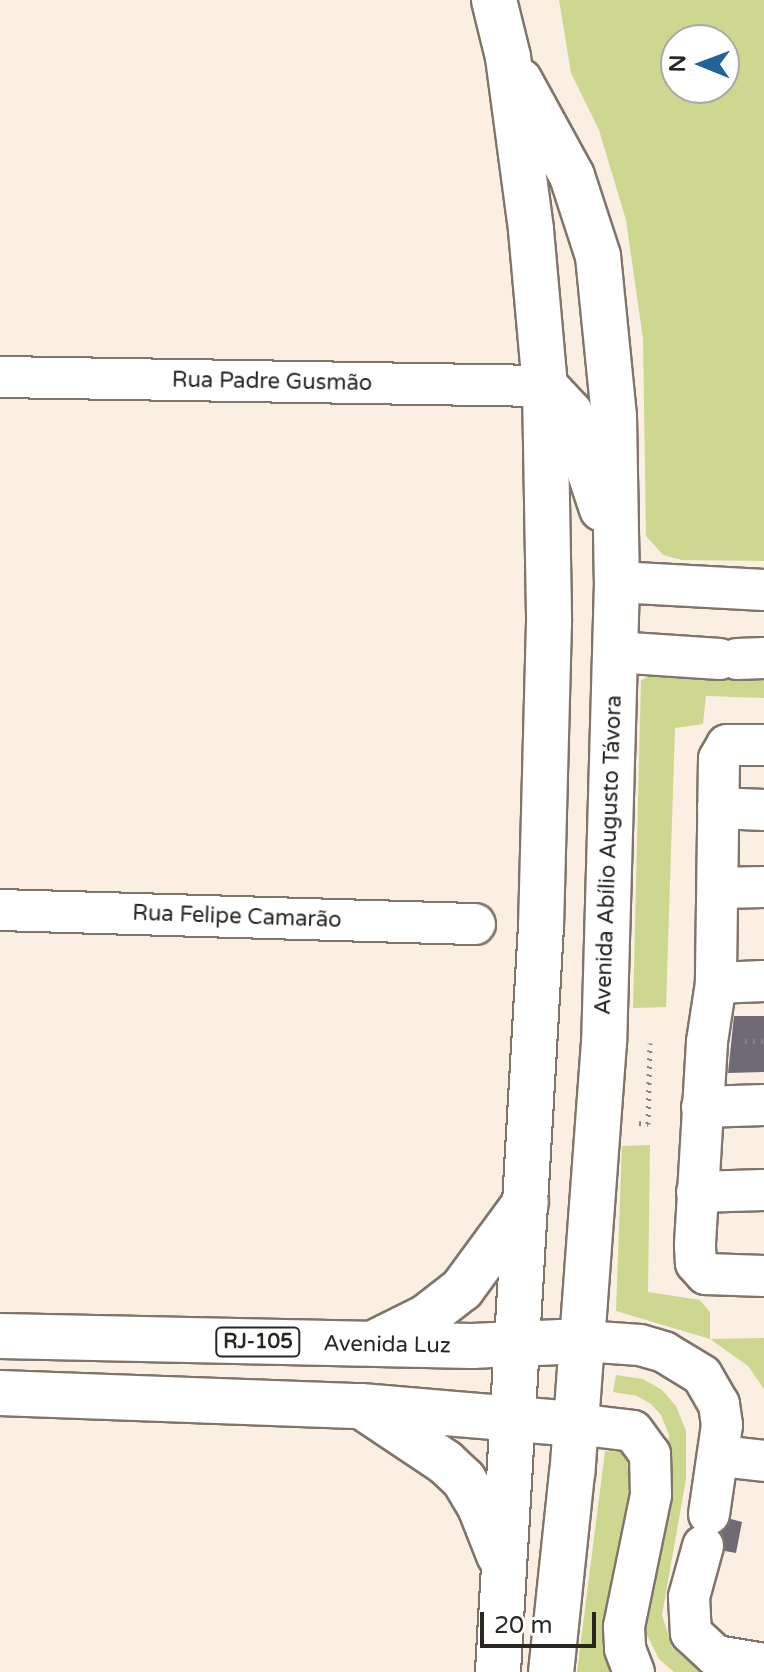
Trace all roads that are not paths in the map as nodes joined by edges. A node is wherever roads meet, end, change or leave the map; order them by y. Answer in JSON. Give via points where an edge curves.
{"nodes":[{"id":1,"x":494,"y":0,"type":"edge"},
{"id":2,"x":508,"y":57,"type":"junction"},
{"id":3,"x":0,"y":377,"type":"edge"},
{"id":4,"x":545,"y":386,"type":"junction"},
{"id":5,"x":617,"y":569,"type":"junction"},
{"id":6,"x":764,"y":590,"type":"edge"},
{"id":7,"x":615,"y":652,"type":"junction"},
{"id":8,"x":740,"y":658,"type":"edge"},
{"id":9,"x":764,"y":745,"type":"edge"},
{"id":10,"x":718,"y":808,"type":"junction"},
{"id":11,"x":764,"y":810,"type":"edge"},
{"id":12,"x":764,"y":887,"type":"edge"},
{"id":13,"x":718,"y":888,"type":"junction"},
{"id":14,"x":0,"y":910,"type":"edge"},
{"id":15,"x":475,"y":924,"type":"dead end"},
{"id":16,"x":764,"y":981,"type":"edge"},
{"id":17,"x":716,"y":983,"type":"junction"},
{"id":18,"x":764,"y":1105,"type":"edge"},
{"id":19,"x":702,"y":1107,"type":"junction"},
{"id":20,"x":764,"y":1190,"type":"edge"},
{"id":21,"x":697,"y":1192,"type":"junction"},
{"id":22,"x":527,"y":1200,"type":"junction"},
{"id":23,"x":764,"y":1276,"type":"edge"},
{"id":24,"x":0,"y":1336,"type":"edge"},
{"id":25,"x":583,"y":1341,"type":"junction"},
{"id":26,"x":370,"y":1345,"type":"junction"},
{"id":27,"x":516,"y":1346,"type":"junction"},
{"id":28,"x":0,"y":1393,"type":"edge"},
{"id":29,"x":361,"y":1406,"type":"junction"},
{"id":30,"x":510,"y":1418,"type":"junction"},
{"id":31,"x":576,"y":1424,"type":"junction"},
{"id":32,"x":720,"y":1456,"type":"junction"},
{"id":33,"x":764,"y":1461,"type":"edge"},
{"id":34,"x":503,"y":1565,"type":"junction"},
{"id":35,"x":764,"y":1664,"type":"edge"},
{"id":36,"x":498,"y":1672,"type":"edge"},
{"id":37,"x":551,"y":1672,"type":"edge"},
{"id":38,"x":634,"y":1672,"type":"edge"}],
"edges":[{"from":1,"to":2,"type":"main road","name":"Avenida Abílio Augusto Távora"},
{"from":2,"to":4,"type":"main road","name":"Avenida Abílio Augusto Távora"},
{"from":2,"to":5,"type":"main road","name":"Avenida Abílio Augusto Távora","via":[[572,176],[598,256],[614,417]]},
{"from":3,"to":4,"type":"street","name":"Rua Padre Gusmão"},
{"from":4,"to":5,"type":"main road","via":[[570,413]]},
{"from":4,"to":22,"type":"main road","name":"Avenida Abílio Augusto Távora","via":[[549,622],[543,900]]},
{"from":5,"to":6,"type":"street"},
{"from":5,"to":7,"type":"main road","name":"Avenida Abílio Augusto Távora"},
{"from":7,"to":8,"type":"street"},
{"from":7,"to":25,"type":"main road","name":"Avenida Abílio Augusto Távora","via":[[604,1042]]},
{"from":9,"to":10,"type":"street","via":[[723,749]]},
{"from":10,"to":11,"type":"street"},
{"from":10,"to":13,"type":"street"},
{"from":12,"to":13,"type":"street"},
{"from":13,"to":17,"type":"street"},
{"from":14,"to":15,"type":"street","name":"Rua Felipe Camarão"},
{"from":16,"to":17,"type":"street"},
{"from":17,"to":19,"type":"street"},
{"from":18,"to":19,"type":"street"},
{"from":19,"to":21,"type":"street"},
{"from":20,"to":21,"type":"street"},
{"from":21,"to":23,"type":"street","via":[[695,1246],[700,1269],[718,1276]]},
{"from":22,"to":26,"type":"main road","via":[[462,1289],[426,1317]]},
{"from":22,"to":27,"type":"main road","name":"Avenida Abílio Augusto Távora"},
{"from":24,"to":26,"type":"main road","name":"Avenida Luz","number":"RJ-105"},
{"from":25,"to":27,"type":"main road","name":"Avenida Luz"},
{"from":25,"to":31,"type":"main road","name":"Avenida Abílio Augusto Távora"},
{"from":25,"to":32,"type":"street","via":[[640,1345],[664,1352],[702,1375],[719,1404]]},
{"from":26,"to":27,"type":"main road","name":"Avenida Luz","number":"RJ-105"},
{"from":27,"to":30,"type":"main road","name":"Avenida Abílio Augusto Távora"},
{"from":27,"to":31,"type":"main road","via":[[556,1372]]},
{"from":28,"to":29,"type":"main road"},
{"from":29,"to":30,"type":"main road"},
{"from":29,"to":34,"type":"main road","via":[[464,1480]]},
{"from":30,"to":31,"type":"main road"},
{"from":30,"to":34,"type":"main road","name":"Avenida Abílio Augusto Távora"},
{"from":31,"to":37,"type":"main road","name":"Avenida Abílio Augusto Távora"},
{"from":31,"to":38,"type":"street","via":[[633,1431],[650,1454],[651,1495],[624,1627]]},
{"from":32,"to":33,"type":"street"},
{"from":32,"to":35,"type":"street","via":[[689,1597],[691,1633],[716,1656]]},
{"from":34,"to":36,"type":"main road","name":"Avenida Abílio Augusto Távora"}]}
